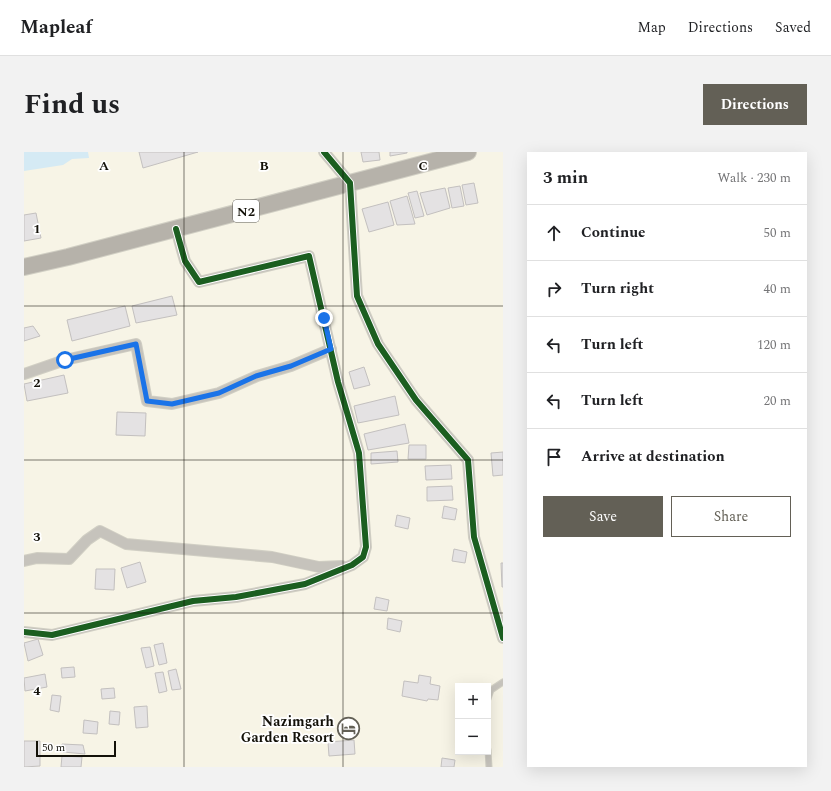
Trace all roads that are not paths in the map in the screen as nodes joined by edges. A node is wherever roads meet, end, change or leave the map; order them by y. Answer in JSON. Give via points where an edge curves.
{"nodes":[{"id":1,"x":324,"y":152,"type":"edge"},
{"id":2,"x":468,"y":152,"type":"edge"},
{"id":3,"x":350,"y":184,"type":"junction"},
{"id":4,"x":176,"y":229,"type":"junction"},
{"id":5,"x":24,"y":267,"type":"edge"},
{"id":6,"x":331,"y":349,"type":"junction"},
{"id":7,"x":24,"y":374,"type":"edge"},
{"id":8,"x":24,"y":561,"type":"edge"},
{"id":9,"x":352,"y":565,"type":"junction"},
{"id":10,"x":24,"y":632,"type":"edge"},
{"id":11,"x":503,"y":638,"type":"edge"},
{"id":12,"x":503,"y":682,"type":"edge"},
{"id":13,"x":491,"y":690,"type":"edge"},
{"id":14,"x":488,"y":755,"type":"edge"},
{"id":15,"x":489,"y":767,"type":"edge"}],
"edges":[{"from":1,"to":3,"type":"street"},
{"from":2,"to":3,"type":"highway","number":"N2"},
{"from":3,"to":4,"type":"highway","number":"N2"},
{"from":3,"to":11,"type":"street","via":[[357,296],[378,344],[416,400],[468,460],[474,537]]},
{"from":4,"to":5,"type":"highway","number":"N2"},
{"from":4,"to":6,"type":"street","via":[[185,261],[199,282],[309,256]]},
{"from":6,"to":7,"type":"street","via":[[291,366],[256,376],[219,393],[172,404],[147,401],[136,344],[65,360]]},
{"from":6,"to":9,"type":"street","via":[[359,453],[366,547],[363,557]]},
{"from":8,"to":9,"type":"street","via":[[38,558],[69,559],[87,540],[100,531],[126,544],[272,557],[319,568]]},
{"from":9,"to":10,"type":"street","via":[[305,584],[236,597],[193,601],[52,635]]},
{"from":12,"to":13,"type":"lane"},
{"from":14,"to":15,"type":"lane"}]}
